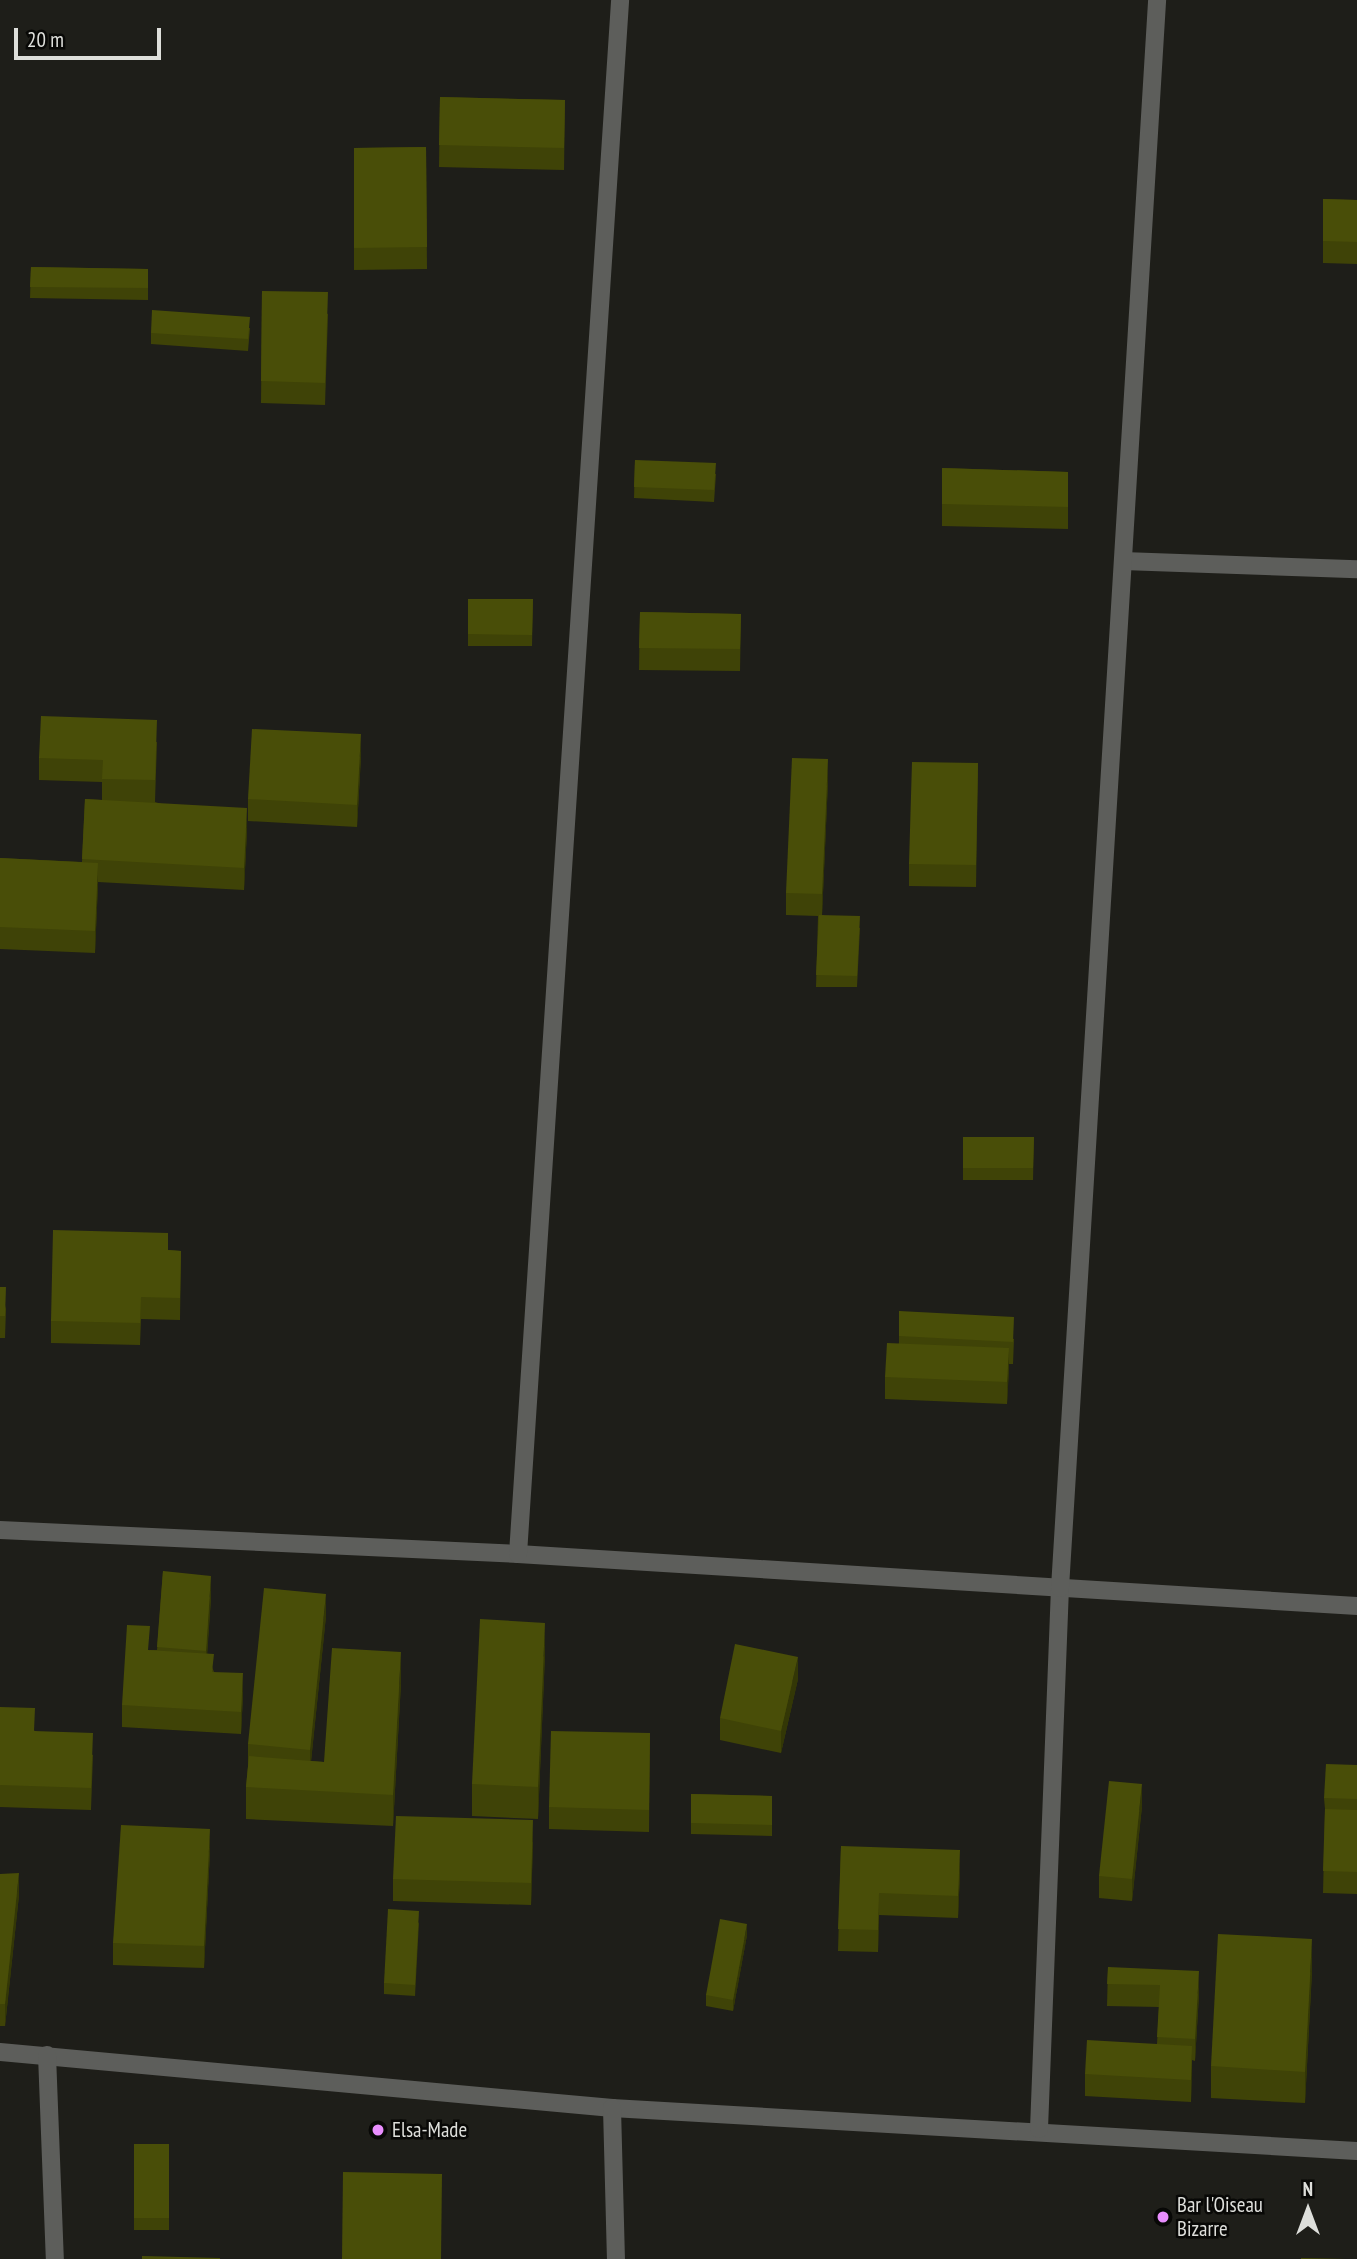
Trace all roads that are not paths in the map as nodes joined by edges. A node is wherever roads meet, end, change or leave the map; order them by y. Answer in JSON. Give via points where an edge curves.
{"nodes":[{"id":1,"x":620,"y":0,"type":"edge"},
{"id":2,"x":1157,"y":0,"type":"edge"},
{"id":3,"x":1123,"y":561,"type":"junction"},
{"id":4,"x":1357,"y":569,"type":"edge"},
{"id":5,"x":0,"y":1530,"type":"edge"},
{"id":6,"x":518,"y":1554,"type":"junction"},
{"id":7,"x":1060,"y":1588,"type":"junction"},
{"id":8,"x":1357,"y":1606,"type":"edge"},
{"id":9,"x":0,"y":2052,"type":"edge"},
{"id":10,"x":47,"y":2055,"type":"junction"},
{"id":11,"x":612,"y":2108,"type":"junction"},
{"id":12,"x":1039,"y":2129,"type":"junction"},
{"id":13,"x":1357,"y":2151,"type":"edge"},
{"id":14,"x":55,"y":2259,"type":"edge"},
{"id":15,"x":616,"y":2259,"type":"edge"}],
"edges":[{"from":1,"to":6,"type":"street"},
{"from":2,"to":3,"type":"street"},
{"from":3,"to":4,"type":"street"},
{"from":3,"to":7,"type":"street"},
{"from":5,"to":6,"type":"street"},
{"from":6,"to":7,"type":"street"},
{"from":7,"to":8,"type":"street"},
{"from":7,"to":12,"type":"street"},
{"from":9,"to":10,"type":"street"},
{"from":10,"to":11,"type":"street"},
{"from":10,"to":14,"type":"street"},
{"from":11,"to":12,"type":"street"},
{"from":11,"to":15,"type":"street"},
{"from":12,"to":13,"type":"street"}]}
